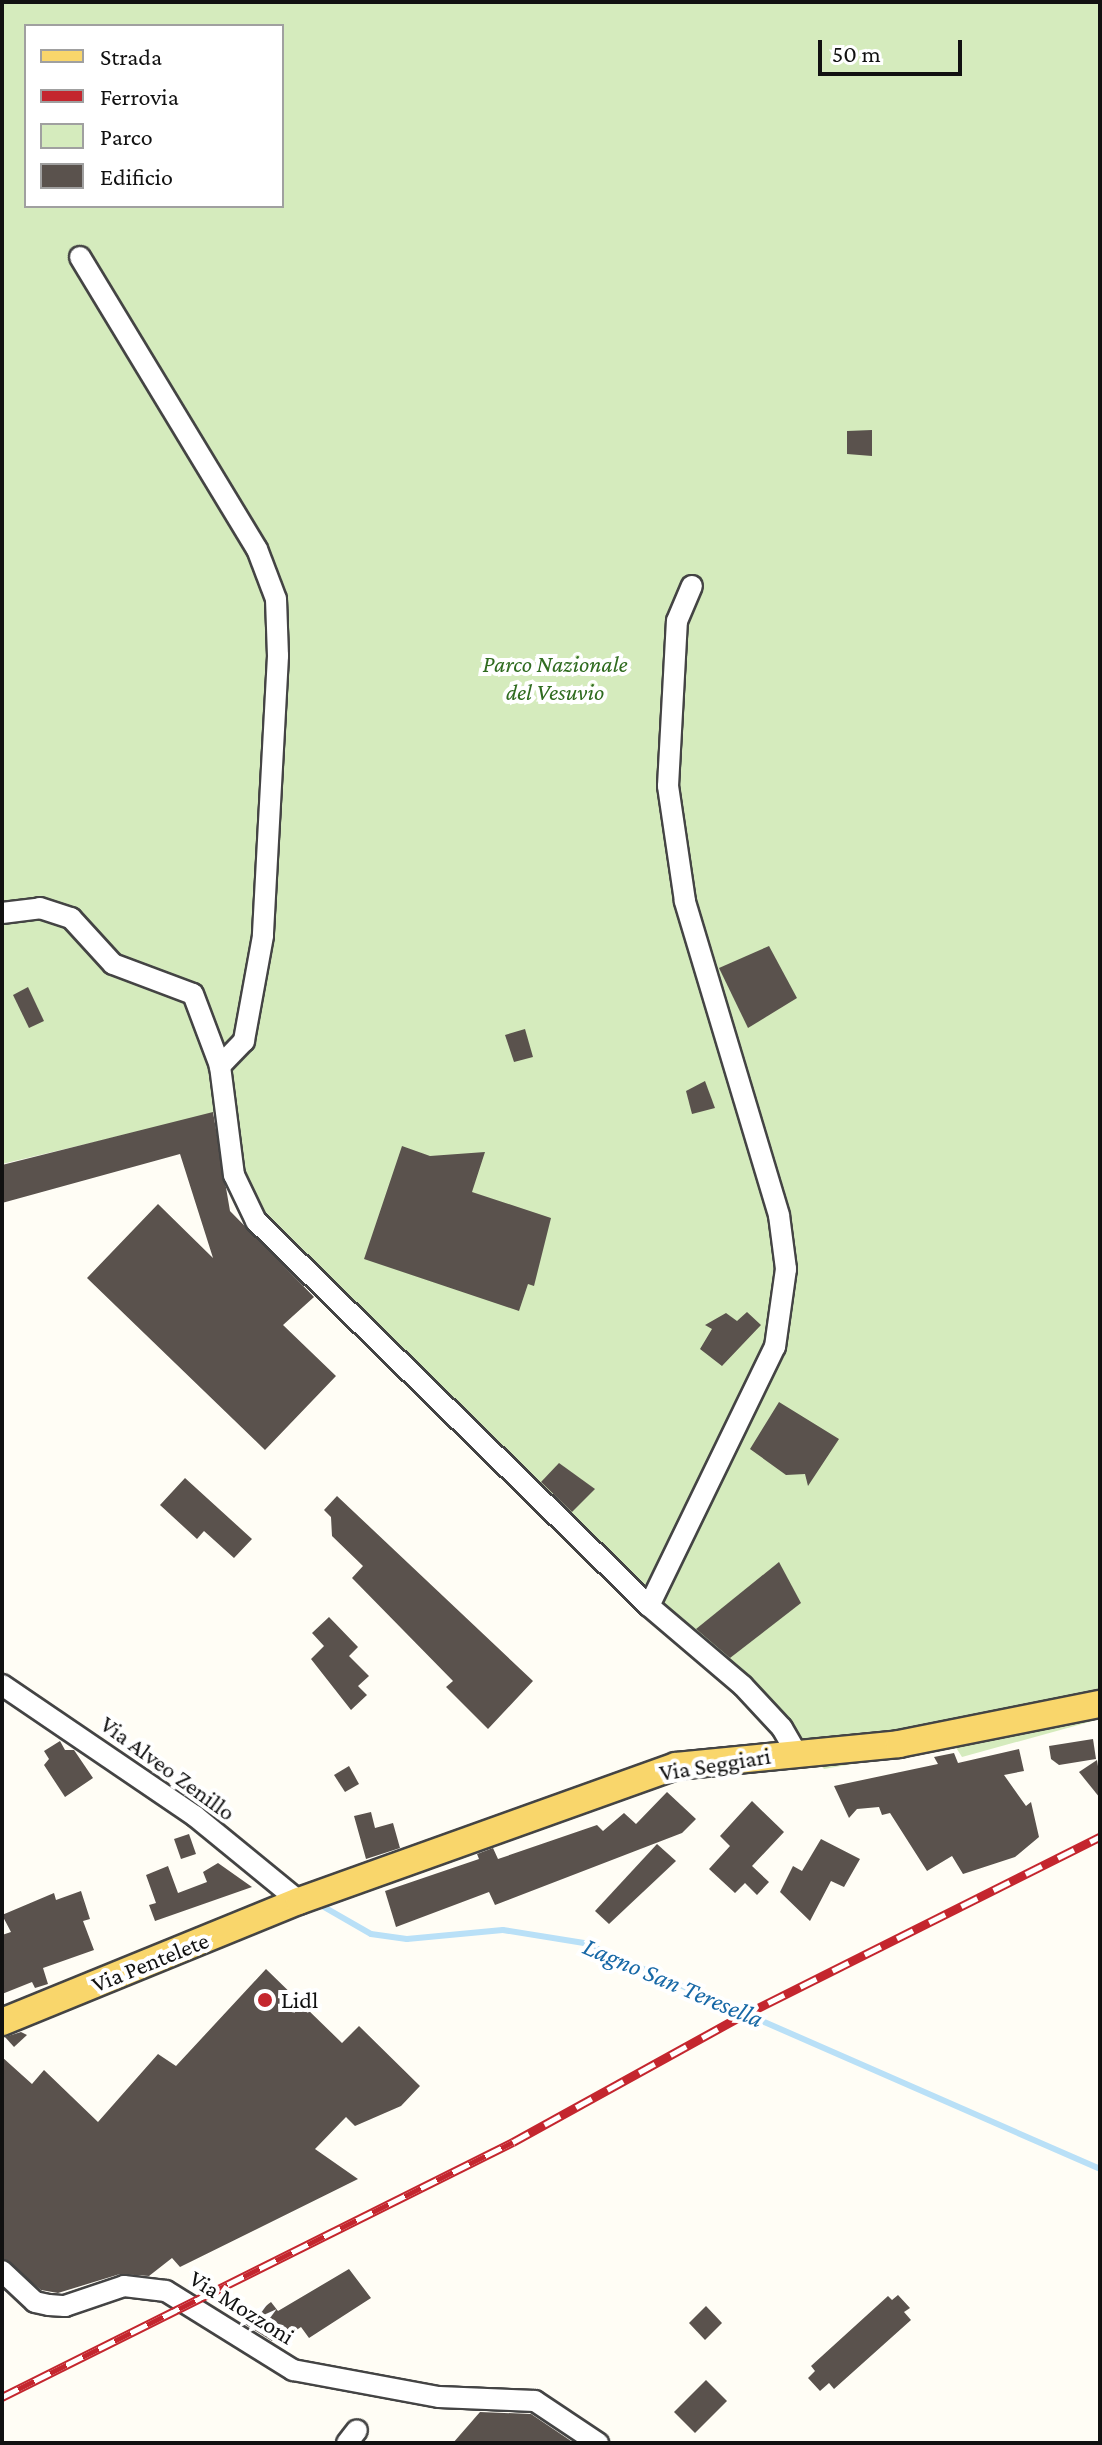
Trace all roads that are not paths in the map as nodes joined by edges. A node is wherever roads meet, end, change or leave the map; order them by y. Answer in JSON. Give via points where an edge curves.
{"nodes":[{"id":1,"x":80,"y":257,"type":"dead end"},
{"id":2,"x":692,"y":586,"type":"dead end"},
{"id":3,"x":2,"y":913,"type":"edge"},
{"id":4,"x":220,"y":1066,"type":"junction"},
{"id":5,"x":649,"y":1606,"type":"junction"},
{"id":6,"x":2,"y":1685,"type":"edge"},
{"id":7,"x":1100,"y":1704,"type":"edge"},
{"id":8,"x":796,"y":1752,"type":"junction"},
{"id":9,"x":299,"y":1901,"type":"junction"},
{"id":10,"x":2,"y":2022,"type":"edge"},
{"id":11,"x":2,"y":2271,"type":"edge"},
{"id":12,"x":598,"y":2443,"type":"edge"}],
"edges":[{"from":1,"to":4,"type":"street","via":[[257,549],[276,599],[278,656],[263,936],[244,1041]]},
{"from":2,"to":5,"type":"street","via":[[677,621],[668,786],[685,901],[779,1215],[786,1269],[775,1347]]},
{"from":3,"to":4,"type":"street","via":[[40,908],[71,918],[113,964],[193,994]]},
{"from":4,"to":5,"type":"street","via":[[234,1175],[256,1221]]},
{"from":5,"to":8,"type":"street","via":[[743,1686],[782,1728]]},
{"from":6,"to":9,"type":"street","name":"Via Alveo Zenillo","via":[[195,1816]]},
{"from":7,"to":8,"type":"main road","name":"Via Seggiari","via":[[899,1744]]},
{"from":8,"to":9,"type":"main road","name":"Via Seggiari","via":[[676,1766]]},
{"from":9,"to":10,"type":"main road","name":"Via Pentelete"},
{"from":11,"to":12,"type":"street","name":"Via Mozzoni","via":[[35,2302],[49,2305],[65,2306],[124,2286],[166,2291],[293,2370],[439,2397],[535,2401]]}]}
